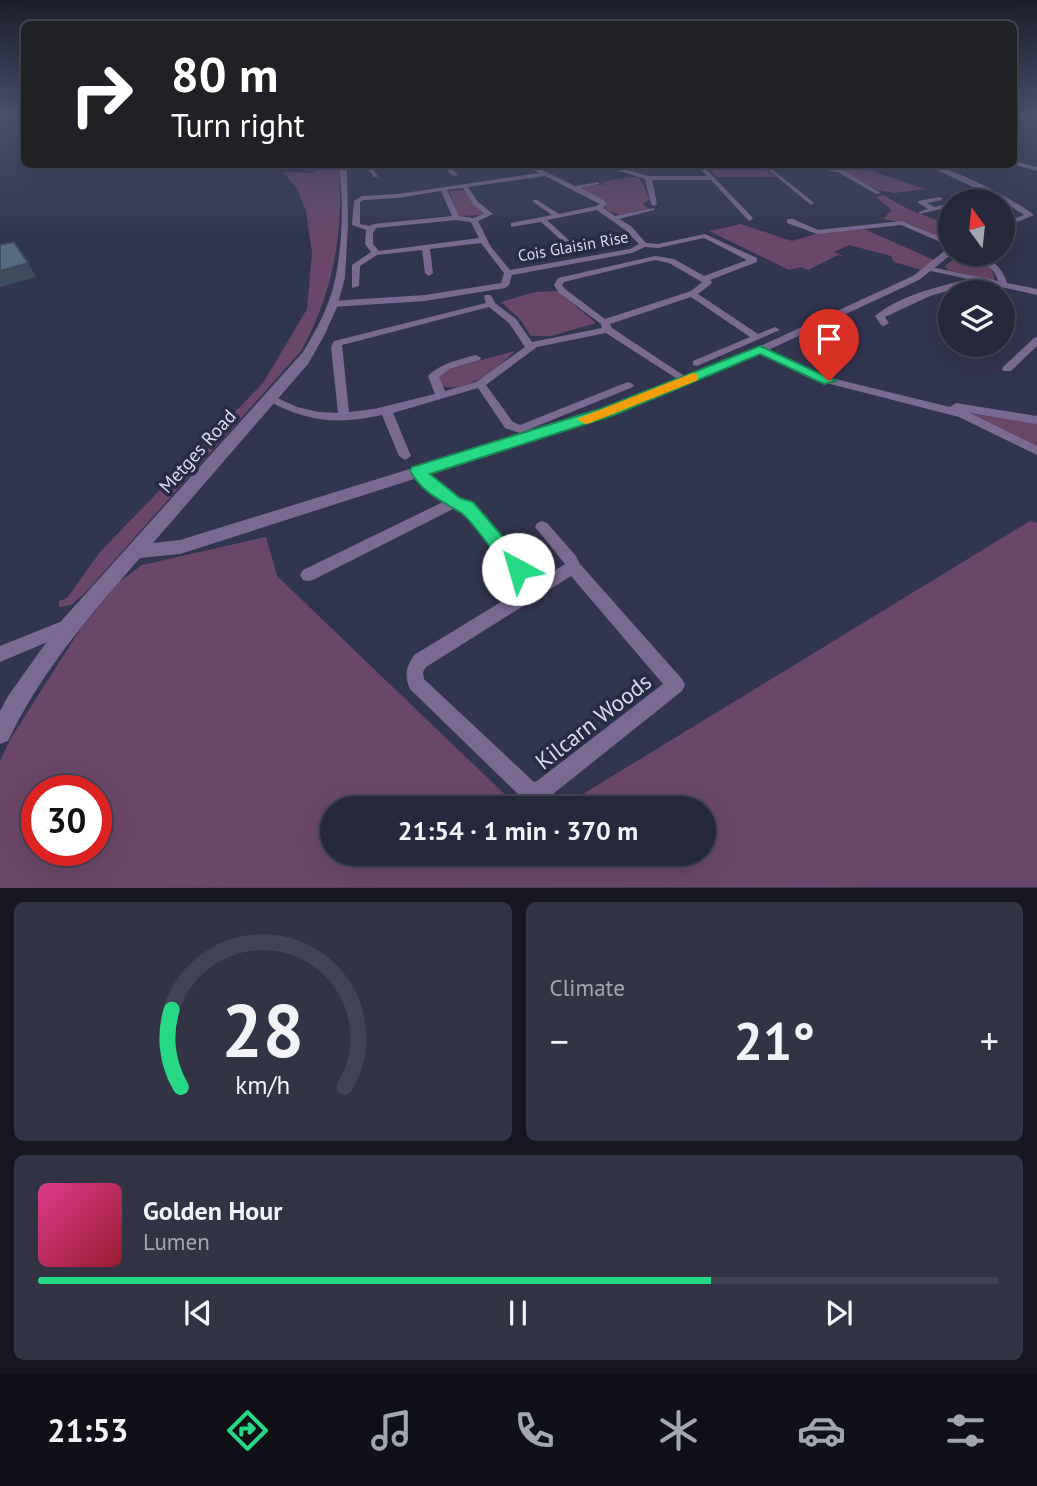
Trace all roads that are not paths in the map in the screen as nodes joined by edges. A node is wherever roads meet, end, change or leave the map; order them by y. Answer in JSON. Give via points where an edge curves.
{"nodes":[{"id":1,"x":1017,"y":164,"type":"edge"},
{"id":2,"x":343,"y":168,"type":"edge"},
{"id":3,"x":370,"y":168,"type":"edge"},
{"id":4,"x":447,"y":168,"type":"edge"},
{"id":5,"x":534,"y":168,"type":"edge"},
{"id":6,"x":614,"y":168,"type":"edge"},
{"id":7,"x":702,"y":168,"type":"edge"},
{"id":8,"x":767,"y":168,"type":"edge"},
{"id":9,"x":826,"y":168,"type":"edge"},
{"id":10,"x":936,"y":168,"type":"edge"},
{"id":11,"x":1037,"y":169,"type":"edge"},
{"id":12,"x":544,"y":174,"type":"junction"},
{"id":13,"x":455,"y":175,"type":"dead end"},
{"id":14,"x":376,"y":176,"type":"dead end"},
{"id":15,"x":648,"y":178,"type":"junction"},
{"id":16,"x":713,"y":178,"type":"junction"},
{"id":17,"x":597,"y":183,"type":"dead end"},
{"id":18,"x":465,"y":187,"type":"junction"},
{"id":19,"x":574,"y":188,"type":"junction"},
{"id":20,"x":444,"y":190,"type":"junction"},
{"id":21,"x":878,"y":193,"type":"dead end"},
{"id":22,"x":938,"y":200,"type":"edge"},
{"id":23,"x":535,"y":201,"type":"dead end"},
{"id":24,"x":811,"y":204,"type":"dead end"},
{"id":25,"x":938,"y":207,"type":"edge"},
{"id":26,"x":598,"y":208,"type":"junction"},
{"id":27,"x":932,"y":208,"type":"junction"},
{"id":28,"x":921,"y":213,"type":"dead end"},
{"id":29,"x":872,"y":215,"type":"dead end"},
{"id":30,"x":1033,"y":215,"type":"edge"},
{"id":31,"x":558,"y":216,"type":"junction"},
{"id":32,"x":456,"y":218,"type":"junction"},
{"id":33,"x":615,"y":218,"type":"junction"},
{"id":34,"x":749,"y":219,"type":"dead end"},
{"id":35,"x":474,"y":220,"type":"junction"},
{"id":36,"x":544,"y":220,"type":"junction"},
{"id":37,"x":1015,"y":220,"type":"edge"},
{"id":38,"x":790,"y":221,"type":"dead end"},
{"id":39,"x":889,"y":224,"type":"junction"},
{"id":40,"x":514,"y":225,"type":"dead end"},
{"id":41,"x":370,"y":229,"type":"junction"},
{"id":42,"x":938,"y":238,"type":"edge"},
{"id":43,"x":484,"y":240,"type":"junction"},
{"id":44,"x":569,"y":245,"type":"dead end"},
{"id":45,"x":644,"y":245,"type":"junction"},
{"id":46,"x":426,"y":247,"type":"junction"},
{"id":47,"x":376,"y":252,"type":"junction"},
{"id":48,"x":938,"y":261,"type":"edge"},
{"id":49,"x":929,"y":268,"type":"junction"},
{"id":50,"x":429,"y":273,"type":"dead end"},
{"id":51,"x":508,"y":273,"type":"junction"},
{"id":52,"x":704,"y":279,"type":"junction"},
{"id":53,"x":976,"y":280,"type":"edge"},
{"id":54,"x":355,"y":286,"type":"dead end"},
{"id":55,"x":1015,"y":287,"type":"edge"},
{"id":56,"x":484,"y":290,"type":"junction"},
{"id":57,"x":938,"y":290,"type":"edge"},
{"id":58,"x":1037,"y":292,"type":"edge"},
{"id":59,"x":692,"y":294,"type":"junction"},
{"id":60,"x":332,"y":304,"type":"junction"},
{"id":61,"x":491,"y":304,"type":"junction"},
{"id":62,"x":884,"y":323,"type":"dead end"},
{"id":63,"x":607,"y":326,"type":"junction"},
{"id":64,"x":775,"y":330,"type":"dead end"},
{"id":65,"x":1037,"y":340,"type":"edge"},
{"id":66,"x":758,"y":344,"type":"junction"},
{"id":67,"x":530,"y":347,"type":"junction"},
{"id":68,"x":476,"y":358,"type":"dead end"},
{"id":69,"x":697,"y":363,"type":"dead end"},
{"id":70,"x":1007,"y":369,"type":"dead end"},
{"id":71,"x":685,"y":381,"type":"junction"},
{"id":72,"x":481,"y":384,"type":"junction"},
{"id":73,"x":629,"y":385,"type":"dead end"},
{"id":74,"x":441,"y":395,"type":"junction"},
{"id":75,"x":271,"y":398,"type":"junction"},
{"id":76,"x":553,"y":402,"type":"dead end"},
{"id":77,"x":925,"y":403,"type":"junction"},
{"id":78,"x":386,"y":411,"type":"junction"},
{"id":79,"x":562,"y":413,"type":"junction"},
{"id":80,"x":344,"y":415,"type":"junction"},
{"id":81,"x":1037,"y":421,"type":"edge"},
{"id":82,"x":1037,"y":451,"type":"edge"},
{"id":83,"x":405,"y":456,"type":"dead end"},
{"id":84,"x":418,"y":471,"type":"junction"},
{"id":85,"x":454,"y":503,"type":"junction"},
{"id":86,"x":541,"y":527,"type":"dead end"},
{"id":87,"x":133,"y":552,"type":"junction"},
{"id":88,"x":573,"y":567,"type":"junction"},
{"id":89,"x":308,"y":575,"type":"dead end"},
{"id":90,"x":535,"y":590,"type":"junction"},
{"id":91,"x":70,"y":625,"type":"junction"},
{"id":92,"x":0,"y":654,"type":"edge"},
{"id":93,"x":0,"y":733,"type":"edge"}],
"edges":[{"from":1,"to":11,"type":"street"},
{"from":2,"to":60,"type":"street","name":"Metges Road","via":[[339,285]]},
{"from":3,"to":14,"type":"street"},
{"from":4,"to":13,"type":"street"},
{"from":5,"to":12,"type":"street","name":"Cois Glaisin Rise"},
{"from":6,"to":15,"type":"street"},
{"from":7,"to":16,"type":"street"},
{"from":8,"to":24,"type":"street"},
{"from":9,"to":21,"type":"street"},
{"from":10,"to":30,"type":"street"},
{"from":12,"to":18,"type":"street"},
{"from":12,"to":19,"type":"street","name":"Cois Glaisin Rise"},
{"from":15,"to":16,"type":"street"},
{"from":15,"to":33,"type":"street","name":"Cois Glaisin Rise","via":[[653,206]]},
{"from":16,"to":34,"type":"street"},
{"from":17,"to":19,"type":"street"},
{"from":18,"to":20,"type":"street"},
{"from":18,"to":35,"type":"street","via":[[489,214]]},
{"from":19,"to":26,"type":"street","name":"Cois Glaisin Rise","via":[[601,201],[604,204]]},
{"from":20,"to":32,"type":"street"},
{"from":20,"to":41,"type":"street","via":[[362,198],[357,201],[356,225]]},
{"from":22,"to":27,"type":"street","via":[[920,202]]},
{"from":23,"to":31,"type":"street"},
{"from":25,"to":27,"type":"street"},
{"from":26,"to":31,"type":"street"},
{"from":26,"to":33,"type":"street","name":"Cois Glaisin Rise"},
{"from":27,"to":28,"type":"street"},
{"from":29,"to":39,"type":"street"},
{"from":30,"to":37,"type":"street"},
{"from":31,"to":36,"type":"street"},
{"from":32,"to":35,"type":"street"},
{"from":32,"to":41,"type":"street","via":[[394,222]]},
{"from":33,"to":45,"type":"street","name":"Cois Glaisin Rise"},
{"from":35,"to":43,"type":"street"},
{"from":36,"to":40,"type":"street"},
{"from":36,"to":44,"type":"street"},
{"from":38,"to":39,"type":"street","via":[[817,232]]},
{"from":39,"to":42,"type":"street","via":[[909,225]]},
{"from":41,"to":47,"type":"street","via":[[368,244]]},
{"from":43,"to":46,"type":"street"},
{"from":43,"to":51,"type":"street"},
{"from":45,"to":51,"type":"street","name":"Cois Glaisin Rise"},
{"from":45,"to":52,"type":"street","via":[[705,236],[754,260]]},
{"from":46,"to":47,"type":"street"},
{"from":46,"to":50,"type":"street"},
{"from":47,"to":54,"type":"street","via":[[356,265]]},
{"from":48,"to":49,"type":"street"},
{"from":49,"to":53,"type":"street"},
{"from":49,"to":66,"type":"street","via":[[916,278]]},
{"from":51,"to":56,"type":"street","via":[[505,285]]},
{"from":52,"to":59,"type":"street","via":[[707,286]]},
{"from":52,"to":63,"type":"street","via":[[671,261],[654,258],[561,281],[562,291]]},
{"from":55,"to":58,"type":"street"},
{"from":56,"to":60,"type":"street"},
{"from":56,"to":61,"type":"street"},
{"from":57,"to":62,"type":"street","via":[[880,316]]},
{"from":59,"to":63,"type":"street"},
{"from":59,"to":66,"type":"street"},
{"from":60,"to":75,"type":"street","name":"Metges Road","via":[[304,361]]},
{"from":61,"to":67,"type":"street","via":[[513,321]]},
{"from":61,"to":80,"type":"street","via":[[338,343]]},
{"from":63,"to":67,"type":"street"},
{"from":63,"to":71,"type":"street"},
{"from":64,"to":66,"type":"street"},
{"from":65,"to":70,"type":"street"},
{"from":66,"to":69,"type":"street"},
{"from":66,"to":71,"type":"street"},
{"from":66,"to":77,"type":"street","via":[[815,377]]},
{"from":67,"to":72,"type":"street"},
{"from":68,"to":74,"type":"street","via":[[437,370],[433,376]]},
{"from":71,"to":84,"type":"street","via":[[609,412]]},
{"from":72,"to":74,"type":"street"},
{"from":72,"to":79,"type":"street","via":[[509,425],[520,429]]},
{"from":73,"to":79,"type":"street"},
{"from":74,"to":78,"type":"street"},
{"from":75,"to":80,"type":"street","via":[[307,414]]},
{"from":75,"to":87,"type":"street","name":"Metges Road"},
{"from":76,"to":79,"type":"street"},
{"from":77,"to":81,"type":"street"},
{"from":77,"to":82,"type":"street","via":[[963,414]]},
{"from":78,"to":80,"type":"street"},
{"from":78,"to":83,"type":"street"},
{"from":84,"to":85,"type":"street"},
{"from":84,"to":87,"type":"street","via":[[180,548]]},
{"from":85,"to":89,"type":"street"},
{"from":85,"to":90,"type":"street","via":[[467,507]]},
{"from":86,"to":88,"type":"street","name":"Kilcarn Woods"},
{"from":87,"to":91,"type":"street","name":"Metges Road"},
{"from":88,"to":90,"type":"street","name":"Kilcarn Woods"},
{"from":88,"to":90,"type":"street","name":"Kilcarn Woods","via":[[676,685],[541,791],[530,792],[416,683],[414,671],[420,661]]},
{"from":91,"to":92,"type":"street"},
{"from":91,"to":93,"type":"street","name":"Metges Road","via":[[15,703]]}]}
